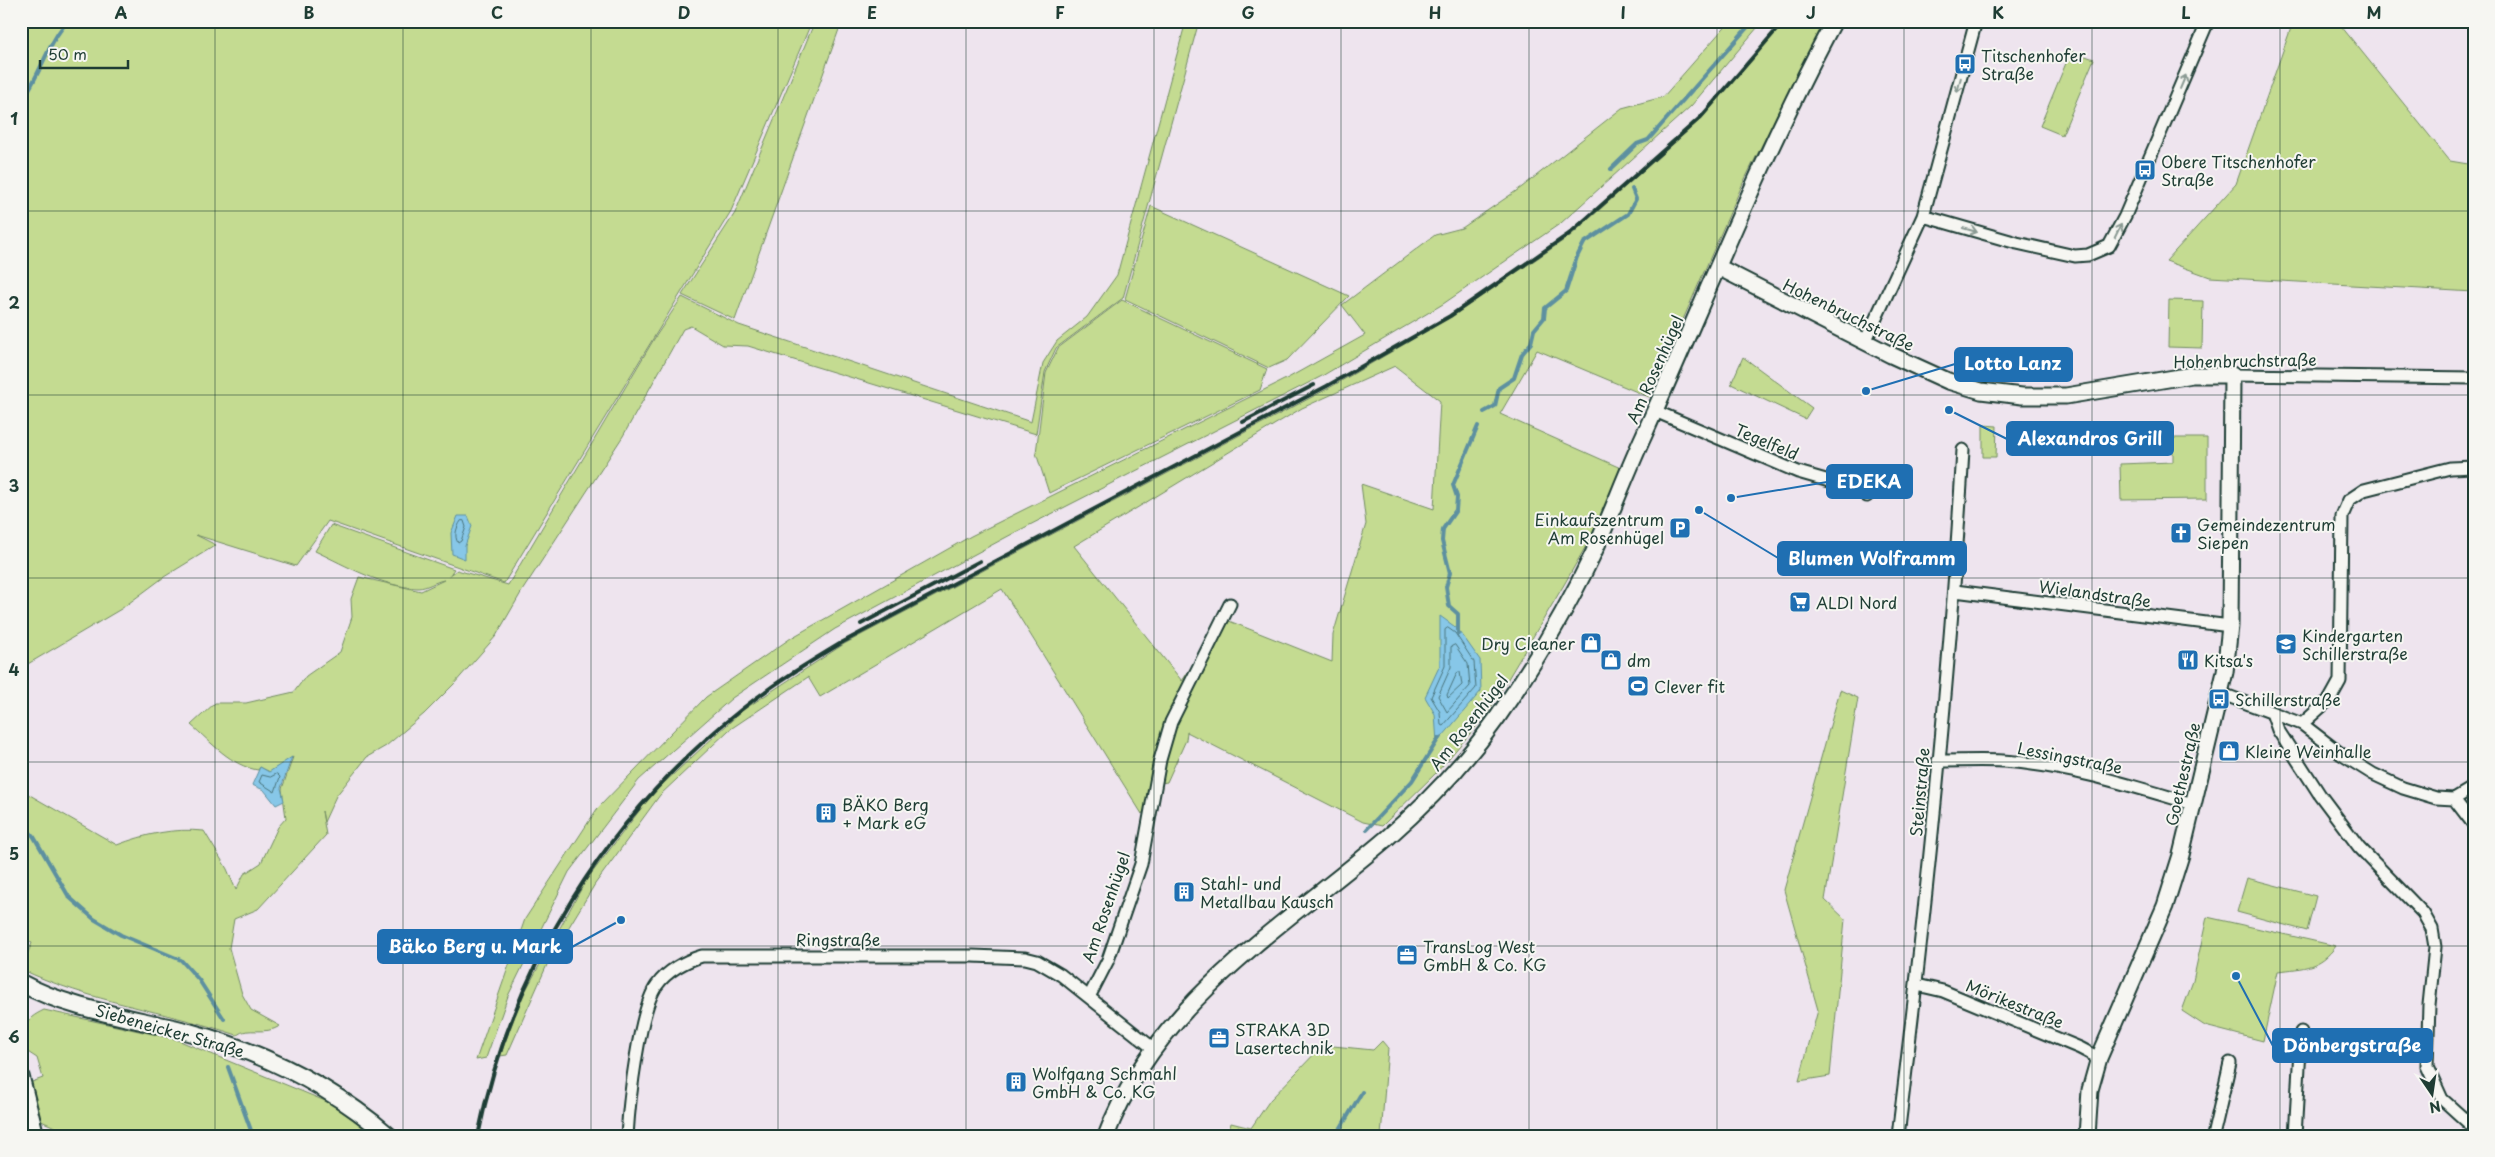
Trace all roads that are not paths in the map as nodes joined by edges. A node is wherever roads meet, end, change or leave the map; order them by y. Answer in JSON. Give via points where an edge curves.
{"nodes":[{"id":1,"x":1834,"y":21,"type":"edge"},
{"id":2,"x":1976,"y":21,"type":"edge"},
{"id":3,"x":2208,"y":21,"type":"edge"},
{"id":4,"x":1923,"y":216,"type":"junction"},
{"id":5,"x":1718,"y":267,"type":"junction"},
{"id":6,"x":1865,"y":342,"type":"junction"},
{"id":7,"x":2232,"y":375,"type":"junction"},
{"id":8,"x":2474,"y":378,"type":"edge"},
{"id":9,"x":1655,"y":411,"type":"junction"},
{"id":10,"x":1963,"y":450,"type":"dead end"},
{"id":11,"x":2474,"y":467,"type":"edge"},
{"id":12,"x":1867,"y":496,"type":"dead end"},
{"id":13,"x":1955,"y":591,"type":"junction"},
{"id":14,"x":1230,"y":604,"type":"dead end"},
{"id":15,"x":2230,"y":626,"type":"junction"},
{"id":16,"x":2220,"y":694,"type":"junction"},
{"id":17,"x":2272,"y":713,"type":"junction"},
{"id":18,"x":2302,"y":724,"type":"junction"},
{"id":19,"x":1938,"y":761,"type":"junction"},
{"id":20,"x":2474,"y":787,"type":"edge"},
{"id":21,"x":2454,"y":799,"type":"junction"},
{"id":22,"x":2193,"y":804,"type":"junction"},
{"id":23,"x":2474,"y":825,"type":"edge"},
{"id":24,"x":1917,"y":985,"type":"junction"},
{"id":25,"x":23,"y":987,"type":"edge"},
{"id":26,"x":1089,"y":997,"type":"junction"},
{"id":27,"x":2301,"y":1032,"type":"dead end"},
{"id":28,"x":1154,"y":1049,"type":"junction"},
{"id":29,"x":2099,"y":1058,"type":"junction"},
{"id":30,"x":2230,"y":1063,"type":"dead end"},
{"id":31,"x":21,"y":1076,"type":"edge"},
{"id":32,"x":2474,"y":1128,"type":"edge"},
{"id":33,"x":36,"y":1136,"type":"edge"},
{"id":34,"x":390,"y":1136,"type":"edge"},
{"id":35,"x":627,"y":1136,"type":"edge"},
{"id":36,"x":1106,"y":1136,"type":"edge"},
{"id":37,"x":1898,"y":1136,"type":"edge"},
{"id":38,"x":2087,"y":1136,"type":"edge"},
{"id":39,"x":2213,"y":1136,"type":"edge"},
{"id":40,"x":2295,"y":1136,"type":"edge"}],
"edges":[{"from":1,"to":5,"type":"street","name":"Am Rosenhügel","via":[[1751,189]]},
{"from":2,"to":4,"type":"street","one_way":true},
{"from":4,"to":3,"type":"street","one_way":true,"via":[[2075,256],[2094,254],[2109,246]]},
{"from":4,"to":6,"type":"street"},
{"from":5,"to":6,"type":"street","name":"Hohenbruchstraße"},
{"from":5,"to":9,"type":"street","name":"Am Rosenhügel"},
{"from":6,"to":7,"type":"street","name":"Hohenbruchstraße","via":[[1948,381],[1982,391],[2022,396],[2077,395],[2192,375]]},
{"from":7,"to":8,"type":"street","name":"Hohenbruchstraße"},
{"from":7,"to":15,"type":"street","name":"Goethestraße"},
{"from":9,"to":12,"type":"street","name":"Tegelfeld","via":[[1798,472],[1857,489]]},
{"from":9,"to":28,"type":"street","name":"Am Rosenhügel","via":[[1581,576],[1530,671],[1494,723],[1454,772],[1420,806],[1386,838],[1220,974]]},
{"from":10,"to":13,"type":"street","name":"Steinstraße"},
{"from":11,"to":18,"type":"street","via":[[2450,468],[2364,490],[2349,500],[2342,516],[2340,681],[2330,699]]},
{"from":13,"to":15,"type":"street","name":"Wielandstraße"},
{"from":13,"to":19,"type":"street","name":"Steinstraße"},
{"from":14,"to":26,"type":"street","name":"Am Rosenhügel","via":[[1171,722],[1160,760],[1141,864],[1108,960]]},
{"from":15,"to":16,"type":"street","name":"Goethestraße"},
{"from":16,"to":17,"type":"street"},
{"from":16,"to":22,"type":"street","name":"Goethestraße"},
{"from":17,"to":18,"type":"street"},
{"from":17,"to":32,"type":"street","via":[[2278,730],[2358,847],[2423,912],[2432,930],[2435,947],[2428,1005],[2427,1066],[2442,1099]]},
{"from":18,"to":21,"type":"street","via":[[2373,774],[2403,788]]},
{"from":19,"to":22,"type":"street","name":"Lessingstraße","via":[[2004,761],[2057,769],[2122,782]]},
{"from":19,"to":24,"type":"street","name":"Steinstraße"},
{"from":20,"to":21,"type":"street"},
{"from":21,"to":23,"type":"street"},
{"from":22,"to":29,"type":"street","name":"Goethestraße","via":[[2165,906]]},
{"from":24,"to":29,"type":"street","name":"Mörikestraße","via":[[1952,995]]},
{"from":24,"to":37,"type":"street","name":"Steinstraße"},
{"from":25,"to":34,"type":"main road","name":"Siebeneicker Straße","via":[[61,1000],[190,1032],[259,1056],[323,1088]]},
{"from":26,"to":28,"type":"street","name":"Ringstraße"},
{"from":26,"to":35,"type":"street","name":"Ringstraße","via":[[1048,966],[1025,958],[702,956],[672,971],[650,996],[642,1024]]},
{"from":27,"to":40,"type":"street"},
{"from":28,"to":36,"type":"street","name":"Am Rosenhügel","via":[[1124,1094]]},
{"from":29,"to":38,"type":"street","name":"Goethestraße","via":[[2090,1090]]},
{"from":30,"to":39,"type":"street"},
{"from":31,"to":33,"type":"street"}]}
